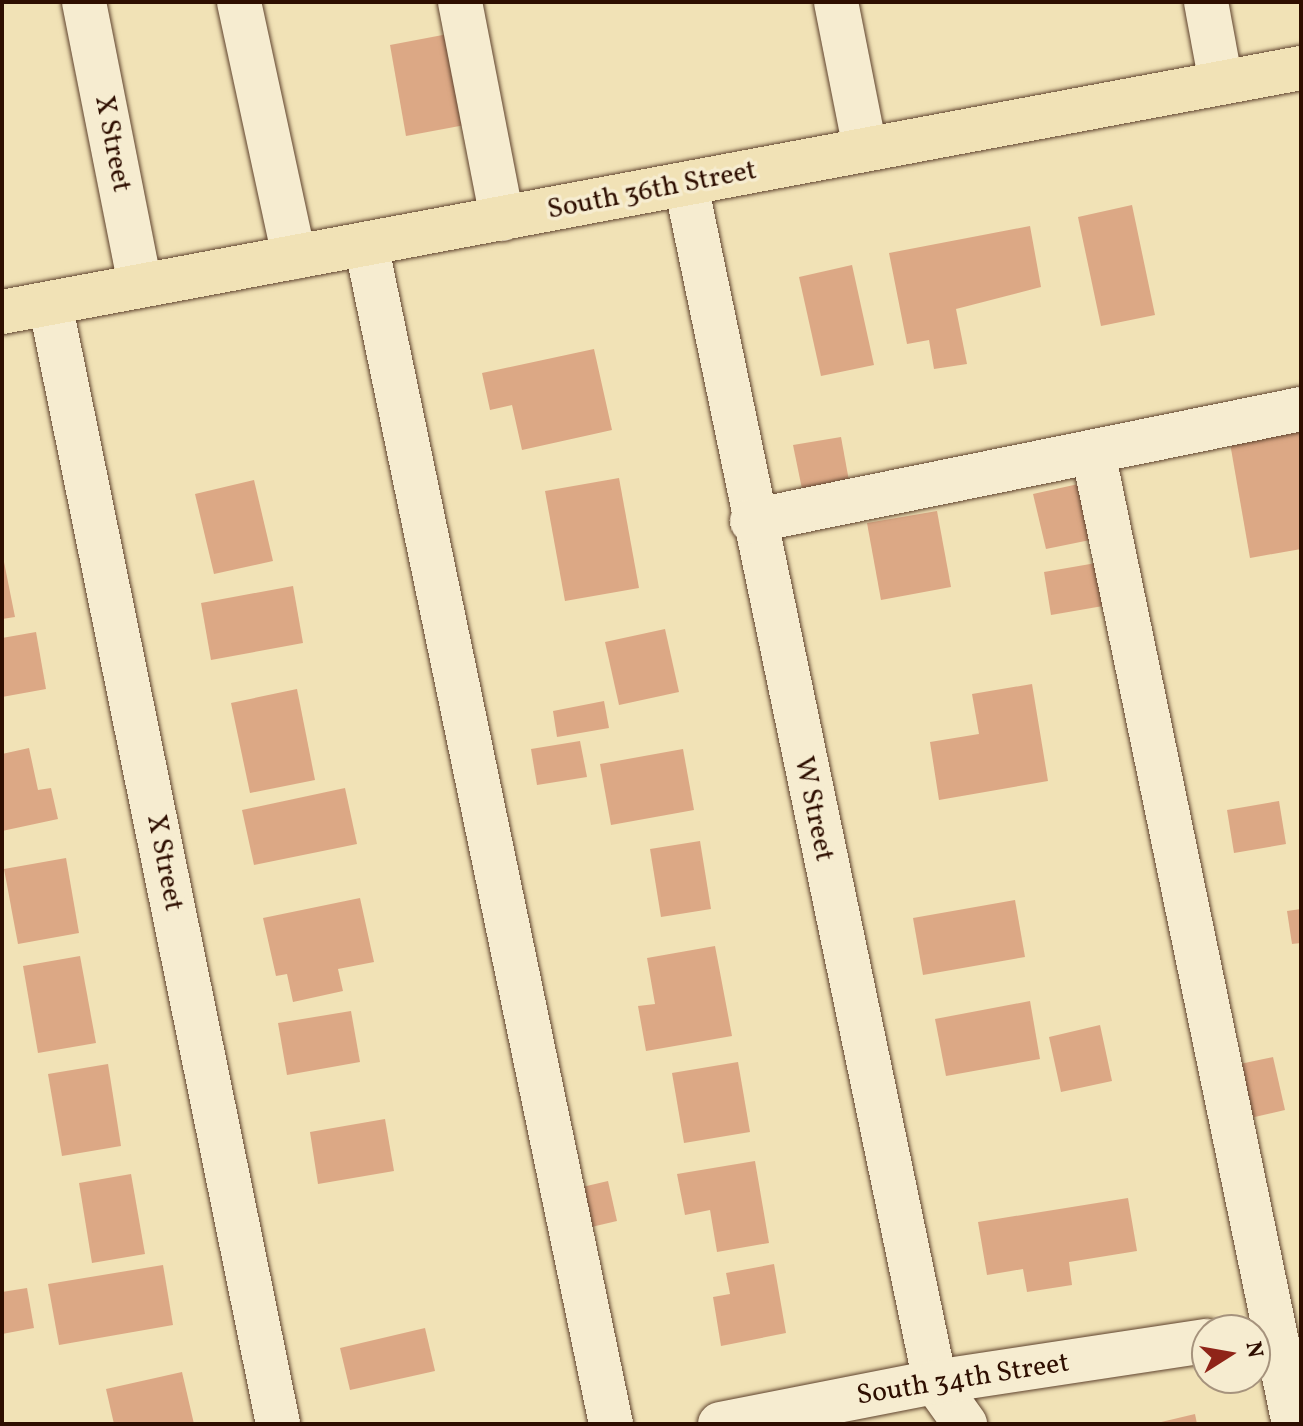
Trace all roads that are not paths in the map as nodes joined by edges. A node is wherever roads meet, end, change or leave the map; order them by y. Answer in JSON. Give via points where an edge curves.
{"nodes":[{"id":1,"x":84,"y":2,"type":"edge"},
{"id":2,"x":239,"y":2,"type":"edge"},
{"id":3,"x":460,"y":2,"type":"edge"},
{"id":4,"x":836,"y":2,"type":"edge"},
{"id":5,"x":1206,"y":2,"type":"edge"},
{"id":6,"x":1301,"y":68,"type":"edge"},
{"id":7,"x":1221,"y":83,"type":"junction"},
{"id":8,"x":865,"y":149,"type":"junction"},
{"id":9,"x":686,"y":185,"type":"junction"},
{"id":10,"x":502,"y":219,"type":"junction"},
{"id":11,"x":366,"y":244,"type":"junction"},
{"id":12,"x":294,"y":257,"type":"junction"},
{"id":13,"x":140,"y":285,"type":"junction"},
{"id":14,"x":50,"y":303,"type":"junction"},
{"id":15,"x":2,"y":312,"type":"edge"},
{"id":16,"x":1301,"y":409,"type":"edge"},
{"id":17,"x":1093,"y":452,"type":"junction"},
{"id":18,"x":752,"y":521,"type":"junction"},
{"id":19,"x":1277,"y":1331,"type":"edge"},
{"id":20,"x":1191,"y":1343,"type":"edge"},
{"id":21,"x":935,"y":1382,"type":"junction"},
{"id":22,"x":278,"y":1424,"type":"edge"},
{"id":23,"x":611,"y":1424,"type":"edge"},
{"id":24,"x":720,"y":1424,"type":"edge"},
{"id":25,"x":965,"y":1424,"type":"edge"},
{"id":26,"x":1294,"y":1424,"type":"edge"}],
"edges":[{"from":1,"to":13,"type":"street","name":"X Street"},
{"from":2,"to":12,"type":"street"},
{"from":3,"to":10,"type":"street"},
{"from":4,"to":8,"type":"street"},
{"from":5,"to":7,"type":"street"},
{"from":6,"to":7,"type":"main road","name":"South 36th Street"},
{"from":7,"to":8,"type":"main road","name":"South 36th Street"},
{"from":8,"to":9,"type":"main road","name":"South 36th Street"},
{"from":9,"to":10,"type":"main road","name":"South 36th Street"},
{"from":9,"to":18,"type":"street","name":"W Street"},
{"from":10,"to":11,"type":"main road","name":"South 36th Street"},
{"from":11,"to":12,"type":"main road","name":"South 36th Street"},
{"from":11,"to":23,"type":"street"},
{"from":12,"to":13,"type":"main road","name":"South 36th Street"},
{"from":13,"to":14,"type":"main road","name":"South 36th Street"},
{"from":14,"to":15,"type":"main road","name":"South 36th Street"},
{"from":14,"to":22,"type":"street","name":"X Street"},
{"from":16,"to":17,"type":"street"},
{"from":17,"to":18,"type":"street"},
{"from":17,"to":19,"type":"street"},
{"from":18,"to":21,"type":"street","name":"W Street"},
{"from":19,"to":26,"type":"street"},
{"from":20,"to":21,"type":"street","name":"South 34th Street"},
{"from":21,"to":24,"type":"street","name":"South 34th Street"},
{"from":21,"to":25,"type":"street","name":"W Street"}]}
